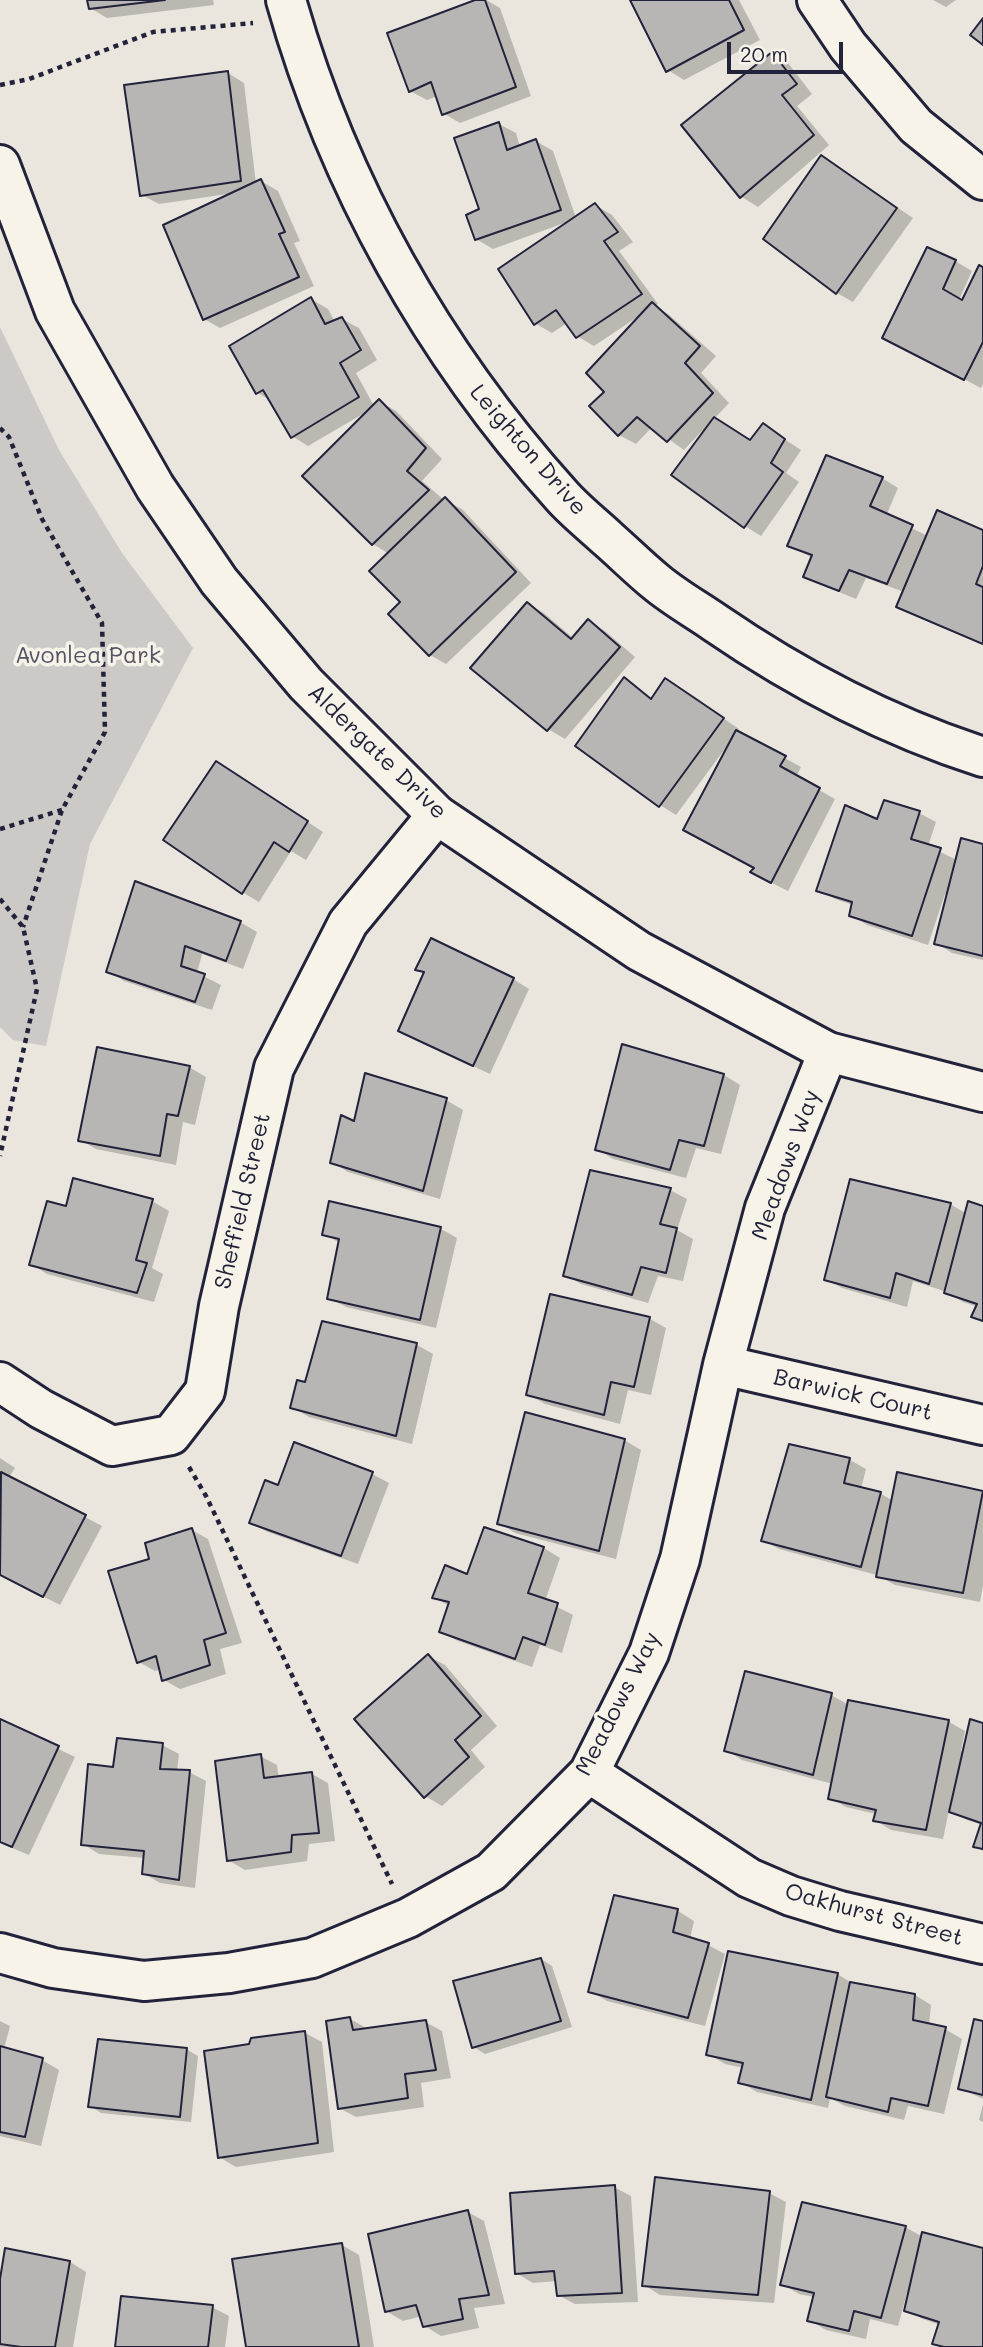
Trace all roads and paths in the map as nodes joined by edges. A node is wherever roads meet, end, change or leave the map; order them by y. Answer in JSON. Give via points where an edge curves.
{"nodes":[{"id":1,"x":817,"y":0,"type":"edge"},
{"id":2,"x":288,"y":5,"type":"edge"},
{"id":3,"x":0,"y":85,"type":"edge"},
{"id":4,"x":0,"y":165,"type":"edge"},
{"id":5,"x":983,"y":180,"type":"edge"},
{"id":6,"x":0,"y":428,"type":"edge"},
{"id":7,"x":983,"y":757,"type":"edge"},
{"id":8,"x":62,"y":810,"type":"junction"},
{"id":9,"x":437,"y":815,"type":"junction"},
{"id":10,"x":0,"y":829,"type":"edge"},
{"id":11,"x":0,"y":899,"type":"edge"},
{"id":12,"x":23,"y":927,"type":"junction"},
{"id":13,"x":828,"y":1052,"type":"junction"},
{"id":14,"x":983,"y":1092,"type":"edge"},
{"id":15,"x":0,"y":1156,"type":"edge"},
{"id":16,"x":723,"y":1365,"type":"junction"},
{"id":17,"x":0,"y":1382,"type":"edge"},
{"id":18,"x":983,"y":1425,"type":"edge"},
{"id":19,"x":172,"y":1435,"type":"junction"},
{"id":20,"x":589,"y":1773,"type":"junction"},
{"id":21,"x":408,"y":1918,"type":"junction"},
{"id":22,"x":983,"y":1944,"type":"edge"},
{"id":23,"x":0,"y":1953,"type":"edge"}],
"edges":[{"from":1,"to":5,"type":"street","via":[[848,46],[916,126]]},
{"from":2,"to":3,"type":"path","via":[[248,24],[153,33],[29,79]]},
{"from":2,"to":7,"type":"street","name":"Leighton Drive","via":[[302,56],[348,174],[406,285],[477,394],[562,497],[658,584],[747,645],[848,703]]},
{"from":4,"to":9,"type":"street","name":"Aldergate Drive","via":[[55,311],[155,487],[219,581],[306,684]]},
{"from":6,"to":8,"type":"path","via":[[9,437],[42,519],[102,623],[106,732]]},
{"from":8,"to":10,"type":"path"},
{"from":8,"to":12,"type":"path"},
{"from":9,"to":13,"type":"street","name":"Aldergate Drive","via":[[639,951]]},
{"from":9,"to":19,"type":"street","name":"Sheffield Street","via":[[348,923],[274,1068],[219,1306],[205,1391]]},
{"from":11,"to":12,"type":"path"},
{"from":12,"to":15,"type":"path","via":[[37,989]]},
{"from":13,"to":14,"type":"street","name":"Aldergate Drive"},
{"from":13,"to":16,"type":"street","name":"Meadows Way","via":[[765,1208]]},
{"from":16,"to":18,"type":"street","name":"Barwick Court"},
{"from":16,"to":20,"type":"street","name":"Meadows Way","via":[[680,1559],[657,1630]]},
{"from":17,"to":19,"type":"street","via":[[112,1446]]},
{"from":19,"to":21,"type":"path"},
{"from":20,"to":21,"type":"street","name":"Meadows Way","via":[[491,1872]]},
{"from":20,"to":22,"type":"street","name":"Oakhurst Street","via":[[749,1878],[840,1911]]},
{"from":21,"to":23,"type":"street","name":"Meadows Way","via":[[312,1958],[156,1980],[53,1968]]}]}
